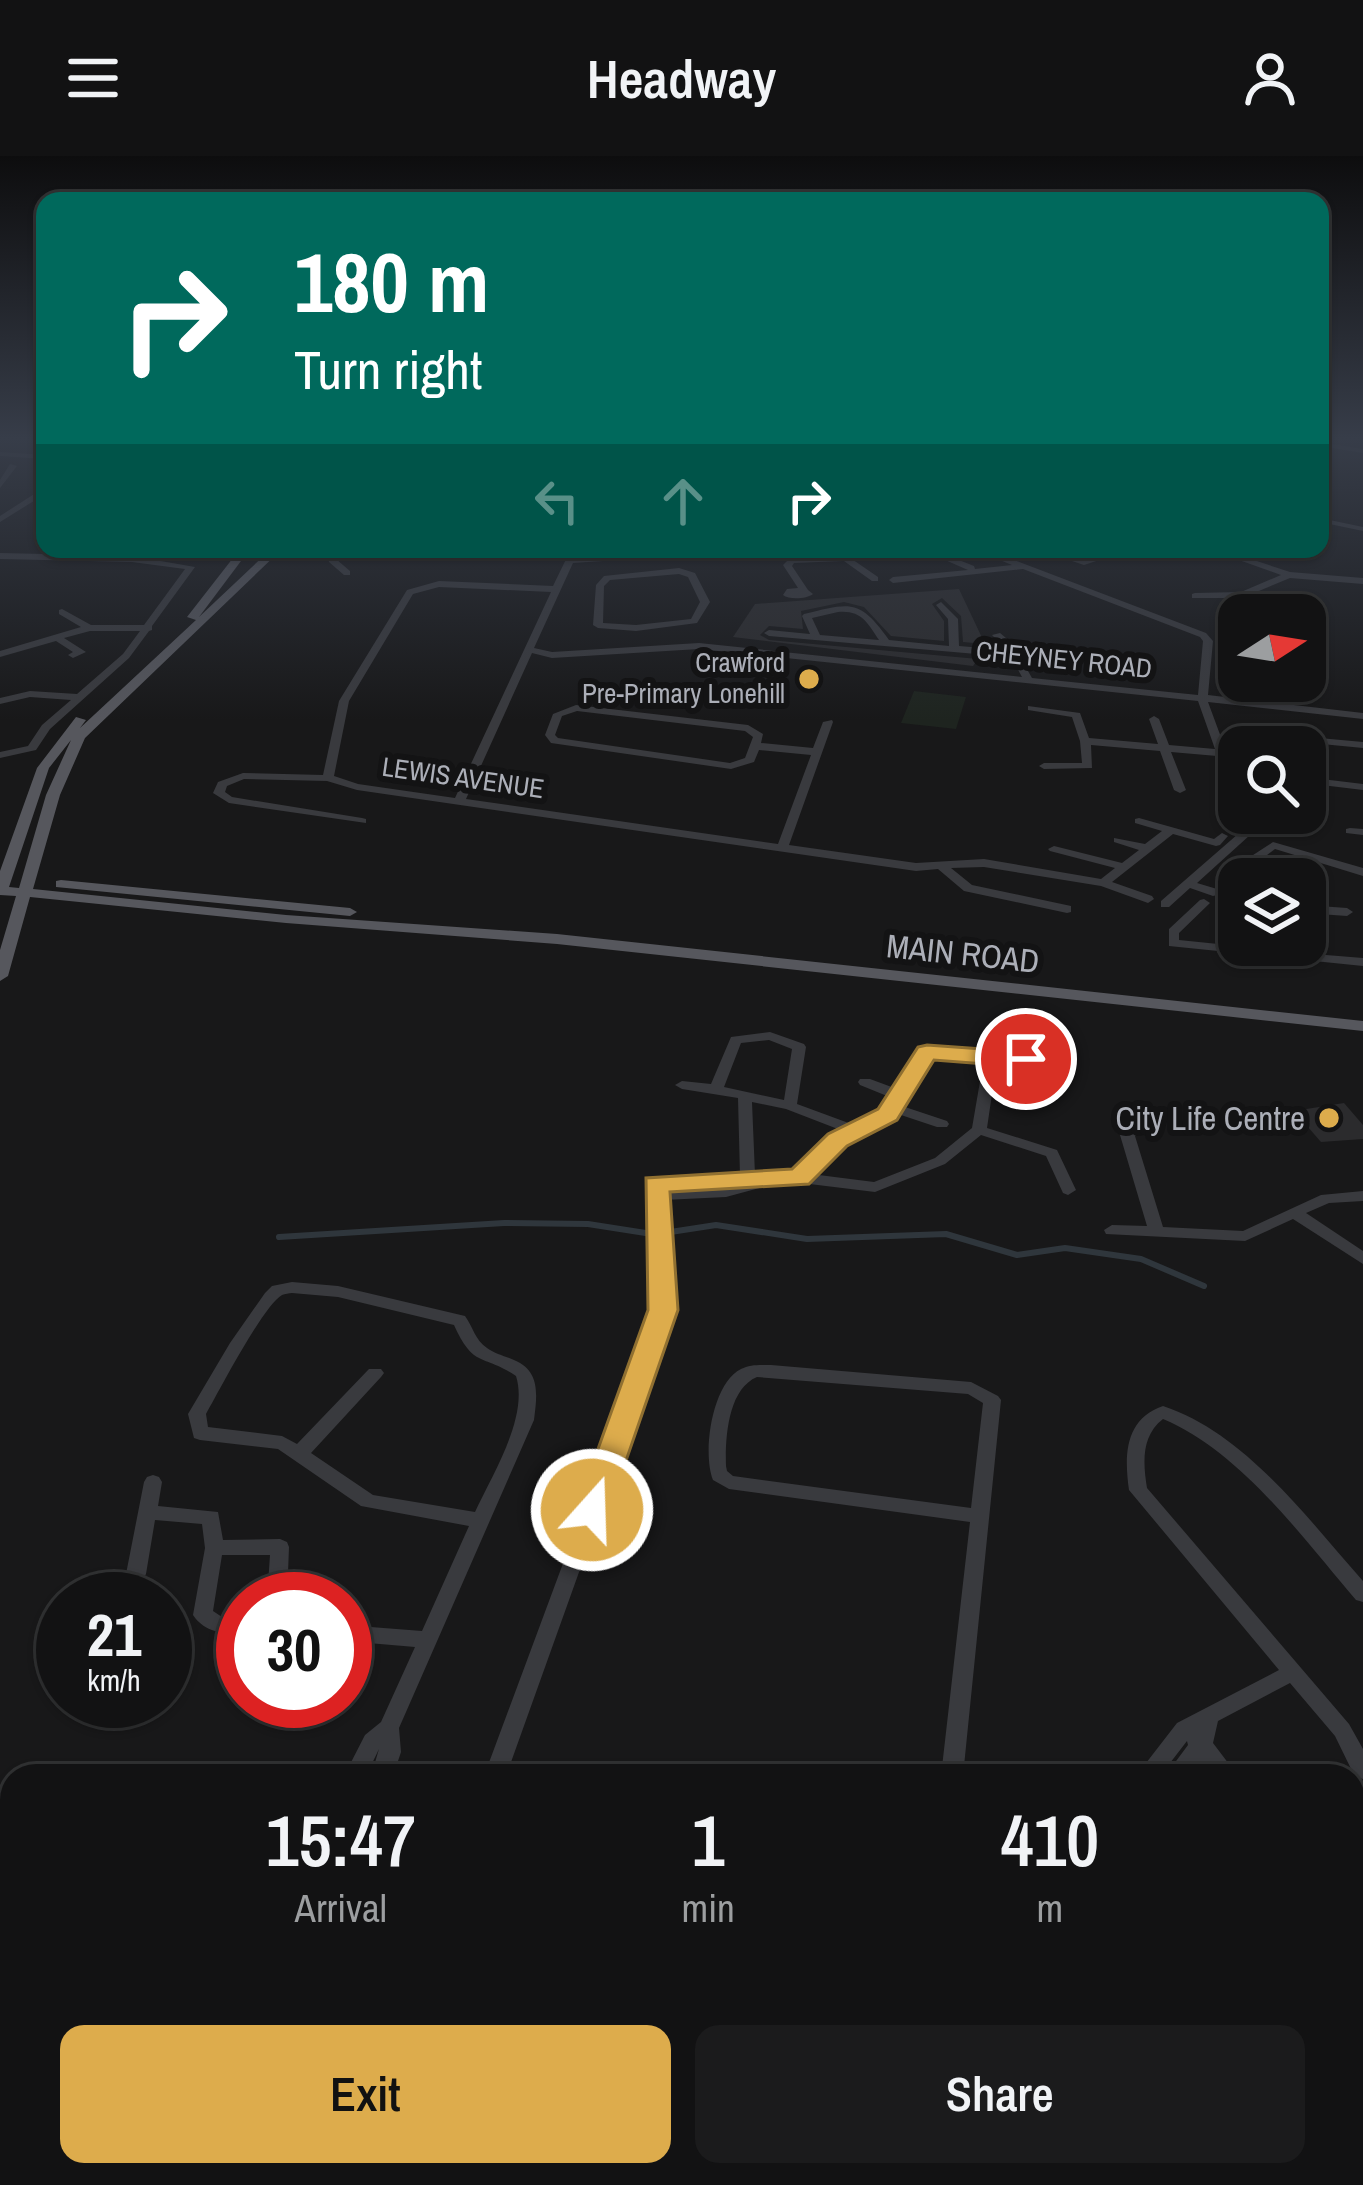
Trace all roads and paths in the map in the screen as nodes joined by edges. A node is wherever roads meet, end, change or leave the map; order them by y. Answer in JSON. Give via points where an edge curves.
{"nodes":[{"id":1,"x":0,"y":556,"type":"edge"},
{"id":2,"x":36,"y":557,"type":"edge"},
{"id":3,"x":88,"y":558,"type":"edge"},
{"id":4,"x":238,"y":558,"type":"edge"},
{"id":5,"x":267,"y":558,"type":"edge"},
{"id":6,"x":332,"y":558,"type":"edge"},
{"id":7,"x":570,"y":558,"type":"edge"},
{"id":8,"x":612,"y":558,"type":"edge"},
{"id":9,"x":626,"y":558,"type":"edge"},
{"id":10,"x":804,"y":558,"type":"edge"},
{"id":11,"x":843,"y":558,"type":"edge"},
{"id":12,"x":946,"y":558,"type":"edge"},
{"id":13,"x":1001,"y":558,"type":"edge"},
{"id":14,"x":1238,"y":558,"type":"edge"},
{"id":15,"x":132,"y":559,"type":"joint"},
{"id":16,"x":569,"y":561,"type":"junction"},
{"id":17,"x":1025,"y":567,"type":"junction"},
{"id":18,"x":979,"y":571,"type":"junction"},
{"id":19,"x":346,"y":573,"type":"dead end"},
{"id":20,"x":633,"y":573,"type":"junction"},
{"id":21,"x":1288,"y":575,"type":"junction"},
{"id":22,"x":875,"y":579,"type":"dead end"},
{"id":23,"x":893,"y":580,"type":"dead end"},
{"id":24,"x":1363,"y":584,"type":"edge"},
{"id":25,"x":555,"y":589,"type":"junction"},
{"id":26,"x":804,"y":590,"type":"dead end"},
{"id":27,"x":1195,"y":596,"type":"dead end"},
{"id":28,"x":941,"y":605,"type":"dead end"},
{"id":29,"x":62,"y":612,"type":"dead end"},
{"id":30,"x":89,"y":628,"type":"junction"},
{"id":31,"x":149,"y":628,"type":"junction"},
{"id":32,"x":770,"y":633,"type":"dead end"},
{"id":33,"x":998,"y":635,"type":"dead end"},
{"id":34,"x":816,"y":636,"type":"junction"},
{"id":35,"x":60,"y":640,"type":"junction"},
{"id":36,"x":886,"y":643,"type":"junction"},
{"id":37,"x":951,"y":649,"type":"junction"},
{"id":38,"x":530,"y":650,"type":"junction"},
{"id":39,"x":1014,"y":652,"type":"junction"},
{"id":40,"x":0,"y":654,"type":"edge"},
{"id":41,"x":73,"y":655,"type":"dead end"},
{"id":42,"x":1029,"y":681,"type":"junction"},
{"id":43,"x":79,"y":697,"type":"junction"},
{"id":44,"x":1202,"y":698,"type":"junction"},
{"id":45,"x":0,"y":701,"type":"edge"},
{"id":46,"x":1032,"y":708,"type":"dead end"},
{"id":47,"x":1363,"y":716,"type":"edge"},
{"id":48,"x":1154,"y":719,"type":"dead end"},
{"id":49,"x":828,"y":722,"type":"dead end"},
{"id":50,"x":1085,"y":741,"type":"junction"},
{"id":51,"x":1326,"y":742,"type":"edge"},
{"id":52,"x":1363,"y":745,"type":"edge"},
{"id":53,"x":1218,"y":747,"type":"edge"},
{"id":54,"x":754,"y":749,"type":"junction"},
{"id":55,"x":1166,"y":751,"type":"junction"},
{"id":56,"x":1218,"y":753,"type":"edge"},
{"id":57,"x":0,"y":755,"type":"edge"},
{"id":58,"x":816,"y":755,"type":"junction"},
{"id":59,"x":1044,"y":766,"type":"dead end"},
{"id":60,"x":328,"y":778,"type":"junction"},
{"id":61,"x":1326,"y":783,"type":"edge"},
{"id":62,"x":1363,"y":788,"type":"edge"},
{"id":63,"x":1180,"y":790,"type":"dead end"},
{"id":64,"x":459,"y":802,"type":"junction"},
{"id":65,"x":362,"y":821,"type":"dead end"},
{"id":66,"x":1139,"y":821,"type":"dead end"},
{"id":67,"x":1171,"y":830,"type":"junction"},
{"id":68,"x":1244,"y":834,"type":"edge"},
{"id":69,"x":40,"y":836,"type":"junction"},
{"id":70,"x":1222,"y":836,"type":"dead end"},
{"id":71,"x":1118,"y":840,"type":"dead end"},
{"id":72,"x":783,"y":847,"type":"junction"},
{"id":73,"x":1054,"y":849,"type":"dead end"},
{"id":74,"x":1149,"y":849,"type":"junction"},
{"id":75,"x":1255,"y":858,"type":"edge"},
{"id":76,"x":1316,"y":858,"type":"edge"},
{"id":77,"x":1326,"y":861,"type":"edge"},
{"id":78,"x":942,"y":867,"type":"junction"},
{"id":79,"x":1124,"y":867,"type":"junction"},
{"id":80,"x":1363,"y":872,"type":"edge"},
{"id":81,"x":1191,"y":882,"type":"junction"},
{"id":82,"x":1103,"y":883,"type":"junction"},
{"id":83,"x":70,"y":884,"type":"junction"},
{"id":84,"x":1,"y":886,"type":"edge"},
{"id":85,"x":25,"y":886,"type":"junction"},
{"id":86,"x":1218,"y":894,"type":"tunnel mouth"},
{"id":87,"x":86,"y":898,"type":"junction"},
{"id":88,"x":1148,"y":899,"type":"dead end"},
{"id":89,"x":1218,"y":900,"type":"edge"},
{"id":90,"x":1165,"y":904,"type":"dead end"},
{"id":91,"x":1067,"y":909,"type":"dead end"},
{"id":92,"x":1326,"y":910,"type":"edge"},
{"id":93,"x":1347,"y":912,"type":"dead end"},
{"id":94,"x":15,"y":920,"type":"junction"},
{"id":95,"x":557,"y":938,"type":"junction"},
{"id":96,"x":1218,"y":946,"type":"edge"},
{"id":97,"x":1326,"y":957,"type":"edge"},
{"id":98,"x":1363,"y":962,"type":"edge"},
{"id":99,"x":0,"y":976,"type":"edge"},
{"id":100,"x":1363,"y":1026,"type":"edge"},
{"id":101,"x":991,"y":1055,"type":"junction"},
{"id":102,"x":1026,"y":1059,"type":"dead end"},
{"id":103,"x":865,"y":1082,"type":"dead end"},
{"id":104,"x":682,"y":1085,"type":"dead end"},
{"id":105,"x":716,"y":1089,"type":"junction"},
{"id":106,"x":745,"y":1099,"type":"junction"},
{"id":107,"x":896,"y":1101,"type":"junction"},
{"id":108,"x":790,"y":1106,"type":"junction"},
{"id":109,"x":1150,"y":1118,"type":"dead end"},
{"id":110,"x":942,"y":1124,"type":"dead end"},
{"id":111,"x":855,"y":1130,"type":"junction"},
{"id":112,"x":979,"y":1130,"type":"junction"},
{"id":113,"x":800,"y":1178,"type":"junction"},
{"id":114,"x":751,"y":1182,"type":"junction"},
{"id":115,"x":1068,"y":1190,"type":"dead end"},
{"id":116,"x":1363,"y":1196,"type":"edge"},
{"id":117,"x":1296,"y":1214,"type":"junction"},
{"id":118,"x":1112,"y":1230,"type":"dead end"},
{"id":119,"x":1157,"y":1232,"type":"junction"},
{"id":120,"x":1363,"y":1259,"type":"edge"},
{"id":121,"x":375,"y":1373,"type":"dead end"},
{"id":122,"x":301,"y":1452,"type":"junction"},
{"id":123,"x":154,"y":1482,"type":"dead end"},
{"id":124,"x":147,"y":1512,"type":"junction"},
{"id":125,"x":976,"y":1516,"type":"junction"},
{"id":126,"x":478,"y":1520,"type":"junction"},
{"id":127,"x":214,"y":1548,"type":"junction"},
{"id":128,"x":136,"y":1572,"type":"edge"},
{"id":129,"x":281,"y":1572,"type":"edge"},
{"id":130,"x":1363,"y":1594,"type":"edge"},
{"id":131,"x":216,"y":1622,"type":"edge"},
{"id":132,"x":372,"y":1635,"type":"edge"},
{"id":133,"x":429,"y":1640,"type":"junction"},
{"id":134,"x":1293,"y":1672,"type":"junction"},
{"id":135,"x":389,"y":1728,"type":"junction"},
{"id":136,"x":1193,"y":1737,"type":"junction"},
{"id":137,"x":361,"y":1764,"type":"edge"},
{"id":138,"x":386,"y":1764,"type":"edge"},
{"id":139,"x":499,"y":1764,"type":"edge"},
{"id":140,"x":953,"y":1764,"type":"edge"},
{"id":141,"x":1161,"y":1764,"type":"edge"},
{"id":142,"x":1181,"y":1764,"type":"edge"},
{"id":143,"x":1217,"y":1764,"type":"edge"},
{"id":144,"x":1360,"y":1764,"type":"edge"}],
"edges":[{"from":1,"to":2,"type":"street"},
{"from":3,"to":15,"type":"street"},
{"from":4,"to":84,"type":"main road","via":[[191,619],[54,749]]},
{"from":5,"to":69,"type":"main road","via":[[90,722],[69,753]]},
{"from":6,"to":19,"type":"street"},
{"from":7,"to":16,"type":"street"},
{"from":8,"to":16,"type":"street"},
{"from":9,"to":20,"type":"street"},
{"from":10,"to":26,"type":"street","via":[[787,565]]},
{"from":11,"to":22,"type":"street"},
{"from":12,"to":18,"type":"street"},
{"from":13,"to":17,"type":"street"},
{"from":14,"to":21,"type":"street"},
{"from":15,"to":31,"type":"street","via":[[190,565]]},
{"from":16,"to":25,"type":"street"},
{"from":17,"to":18,"type":"street"},
{"from":17,"to":44,"type":"street","via":[[1203,635]]},
{"from":18,"to":23,"type":"street"},
{"from":20,"to":20,"type":"street","via":[[690,573],[704,609],[684,624],[598,625],[600,585]]},
{"from":21,"to":24,"type":"street"},
{"from":21,"to":27,"type":"street","via":[[1242,595]]},
{"from":25,"to":38,"type":"street"},
{"from":25,"to":60,"type":"street","via":[[439,584],[410,592],[344,701]]},
{"from":28,"to":37,"type":"street","via":[[953,619]]},
{"from":29,"to":30,"type":"street"},
{"from":30,"to":31,"type":"street"},
{"from":30,"to":35,"type":"street"},
{"from":31,"to":43,"type":"street"},
{"from":32,"to":34,"type":"street"},
{"from":33,"to":39,"type":"street"},
{"from":34,"to":36,"type":"street"},
{"from":34,"to":36,"type":"street","via":[[807,616],[861,610]]},
{"from":35,"to":40,"type":"street"},
{"from":35,"to":41,"type":"street","via":[[81,652]]},
{"from":36,"to":37,"type":"street"},
{"from":37,"to":39,"type":"street"},
{"from":38,"to":42,"type":"street","name":"CHEYNEY ROAD","via":[[699,646]]},
{"from":38,"to":64,"type":"street"},
{"from":39,"to":42,"type":"street"},
{"from":42,"to":44,"type":"street","name":"CHEYNEY ROAD"},
{"from":43,"to":45,"type":"street"},
{"from":43,"to":57,"type":"street","via":[[28,751]]},
{"from":44,"to":47,"type":"street","name":"CHEYNEY ROAD"},
{"from":44,"to":53,"type":"street"},
{"from":46,"to":50,"type":"street","via":[[1073,712]]},
{"from":48,"to":55,"type":"street"},
{"from":49,"to":58,"type":"street"},
{"from":50,"to":55,"type":"street"},
{"from":50,"to":59,"type":"street","via":[[1088,766]]},
{"from":51,"to":52,"type":"street"},
{"from":54,"to":54,"type":"street","via":[[758,734],[748,728],[580,708],[558,714],[550,736],[726,766],[748,762]]},
{"from":54,"to":58,"type":"street"},
{"from":55,"to":56,"type":"street"},
{"from":55,"to":63,"type":"street"},
{"from":58,"to":72,"type":"street"},
{"from":60,"to":64,"type":"street","name":"LEWIS AVENUE"},
{"from":60,"to":65,"type":"street","name":"LEWIS AVENUE","via":[[243,776],[219,793]]},
{"from":61,"to":62,"type":"street"},
{"from":64,"to":72,"type":"street","name":"LEWIS AVENUE"},
{"from":66,"to":67,"type":"street"},
{"from":67,"to":70,"type":"street","via":[[1216,843]]},
{"from":67,"to":74,"type":"street"},
{"from":68,"to":81,"type":"street"},
{"from":69,"to":83,"type":"main road","via":[[46,872]]},
{"from":69,"to":85,"type":"main road"},
{"from":71,"to":74,"type":"street"},
{"from":72,"to":78,"type":"street","name":"LEWIS AVENUE"},
{"from":73,"to":79,"type":"street"},
{"from":74,"to":79,"type":"street"},
{"from":75,"to":76,"type":"street","via":[[1273,845]]},
{"from":77,"to":80,"type":"street"},
{"from":78,"to":82,"type":"street","via":[[997,864]]},
{"from":78,"to":91,"type":"street","via":[[968,888]]},
{"from":79,"to":82,"type":"street"},
{"from":81,"to":86,"type":"street"},
{"from":81,"to":90,"type":"street"},
{"from":82,"to":88,"type":"street"},
{"from":83,"to":85,"type":"main road","name":"MAIN ROAD"},
{"from":83,"to":95,"type":"main road","name":"MAIN ROAD"},
{"from":84,"to":85,"type":"main road","name":"MAIN ROAD"},
{"from":85,"to":87,"type":"main road","name":"MAIN ROAD"},
{"from":85,"to":94,"type":"main road"},
{"from":87,"to":94,"type":"main road","via":[[44,903]]},
{"from":87,"to":95,"type":"main road","name":"MAIN ROAD"},
{"from":89,"to":96,"type":"street","via":[[1173,932],[1173,943]]},
{"from":92,"to":93,"type":"street"},
{"from":94,"to":99,"type":"main road"},
{"from":95,"to":100,"type":"main road","name":"MAIN ROAD"},
{"from":97,"to":98,"type":"street"},
{"from":101,"to":102,"type":"street"},
{"from":101,"to":107,"type":"street","via":[[927,1052]]},
{"from":101,"to":112,"type":"street"},
{"from":103,"to":107,"type":"street"},
{"from":104,"to":105,"type":"street"},
{"from":105,"to":106,"type":"street"},
{"from":105,"to":108,"type":"street","via":[[736,1040],[781,1038],[799,1047]]},
{"from":106,"to":108,"type":"street"},
{"from":106,"to":114,"type":"street"},
{"from":107,"to":110,"type":"street"},
{"from":107,"to":111,"type":"street"},
{"from":108,"to":111,"type":"street"},
{"from":109,"to":119,"type":"street","via":[[1127,1135]]},
{"from":111,"to":113,"type":"street"},
{"from":112,"to":113,"type":"street","via":[[940,1161],[887,1185]]},
{"from":112,"to":115,"type":"street","via":[[1052,1153]]},
{"from":113,"to":114,"type":"street"},
{"from":114,"to":139,"type":"street","via":[[656,1190],[664,1291],[657,1332]]},
{"from":116,"to":117,"type":"street","via":[[1326,1198]]},
{"from":117,"to":119,"type":"street","via":[[1245,1236]]},
{"from":117,"to":120,"type":"street"},
{"from":118,"to":119,"type":"street"},
{"from":121,"to":122,"type":"street"},
{"from":122,"to":126,"type":"street","via":[[368,1501]]},
{"from":122,"to":126,"type":"street","via":[[274,1441],[209,1438],[196,1421],[277,1290],[379,1300],[460,1320],[472,1345],[516,1365],[528,1394],[525,1420]]},
{"from":123,"to":124,"type":"street"},
{"from":124,"to":127,"type":"street","via":[[208,1514]]},
{"from":124,"to":128,"type":"street"},
{"from":125,"to":125,"type":"street","via":[[729,1482],[713,1451],[736,1383],[772,1371],[988,1394],[994,1407]]},
{"from":125,"to":140,"type":"street"},
{"from":126,"to":133,"type":"street"},
{"from":127,"to":129,"type":"street","via":[[280,1547]]},
{"from":127,"to":131,"type":"street","via":[[203,1615]]},
{"from":130,"to":134,"type":"street","via":[[1252,1474],[1174,1414],[1151,1416],[1138,1442],[1138,1490]]},
{"from":132,"to":133,"type":"street"},
{"from":133,"to":135,"type":"street"},
{"from":134,"to":136,"type":"street","via":[[1209,1716]]},
{"from":134,"to":144,"type":"street"},
{"from":135,"to":137,"type":"street"},
{"from":135,"to":138,"type":"street"},
{"from":136,"to":141,"type":"street"},
{"from":136,"to":142,"type":"street"},
{"from":136,"to":143,"type":"street"}]}
